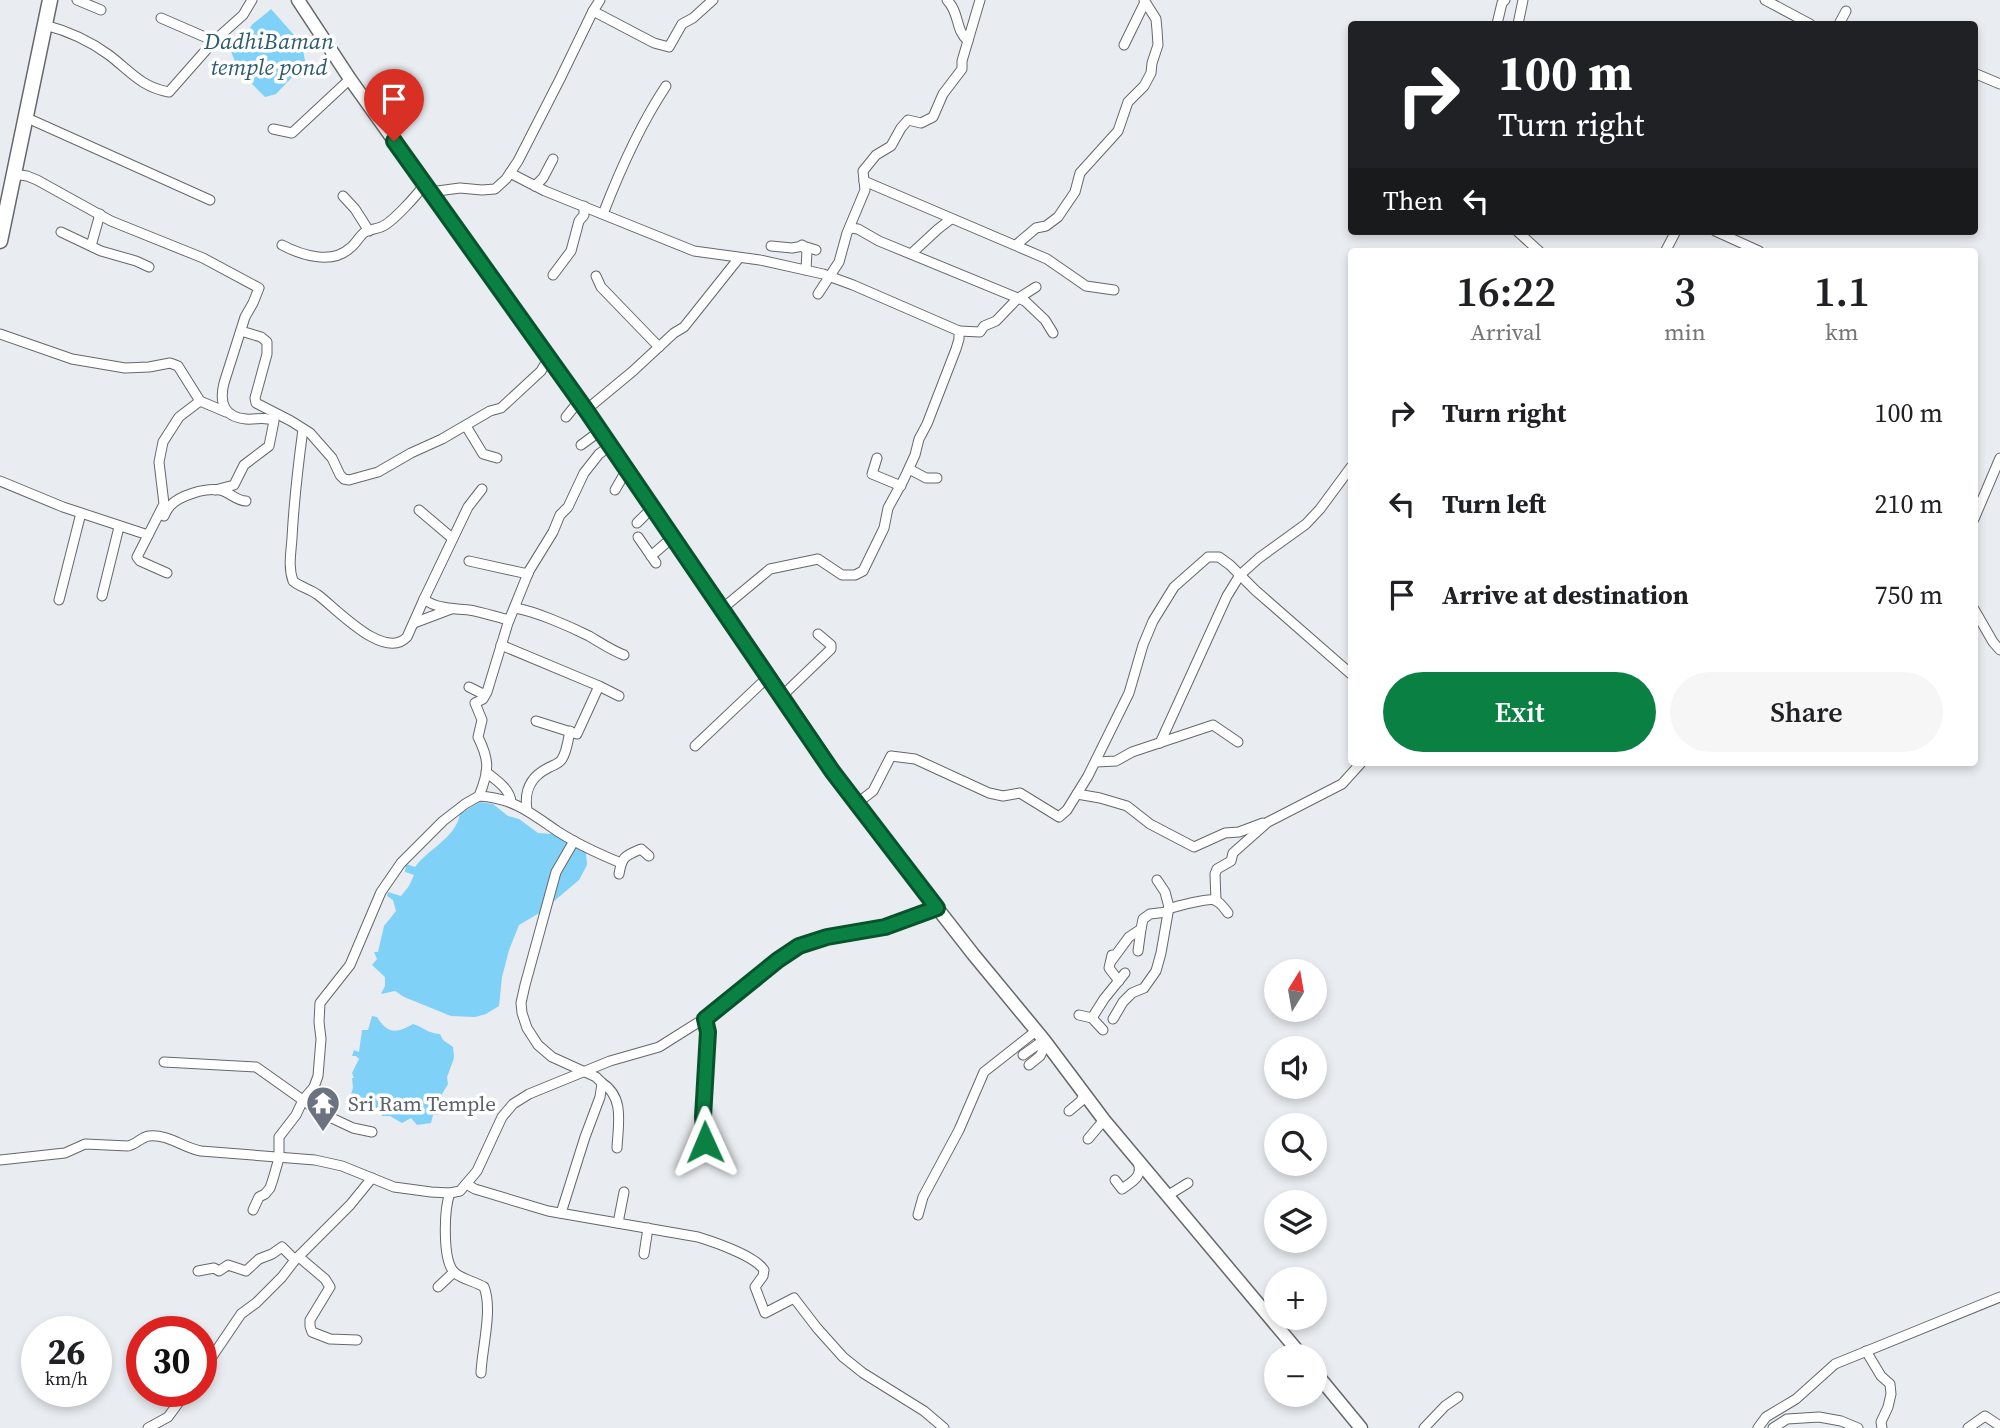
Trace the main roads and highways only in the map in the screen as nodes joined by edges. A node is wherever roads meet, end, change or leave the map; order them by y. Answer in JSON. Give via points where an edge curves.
{"nodes":[{"id":1,"x":50,"y":0,"type":"edge"},
{"id":2,"x":0,"y":240,"type":"edge"}],
"edges":[{"from":1,"to":2,"type":"main road"}]}
